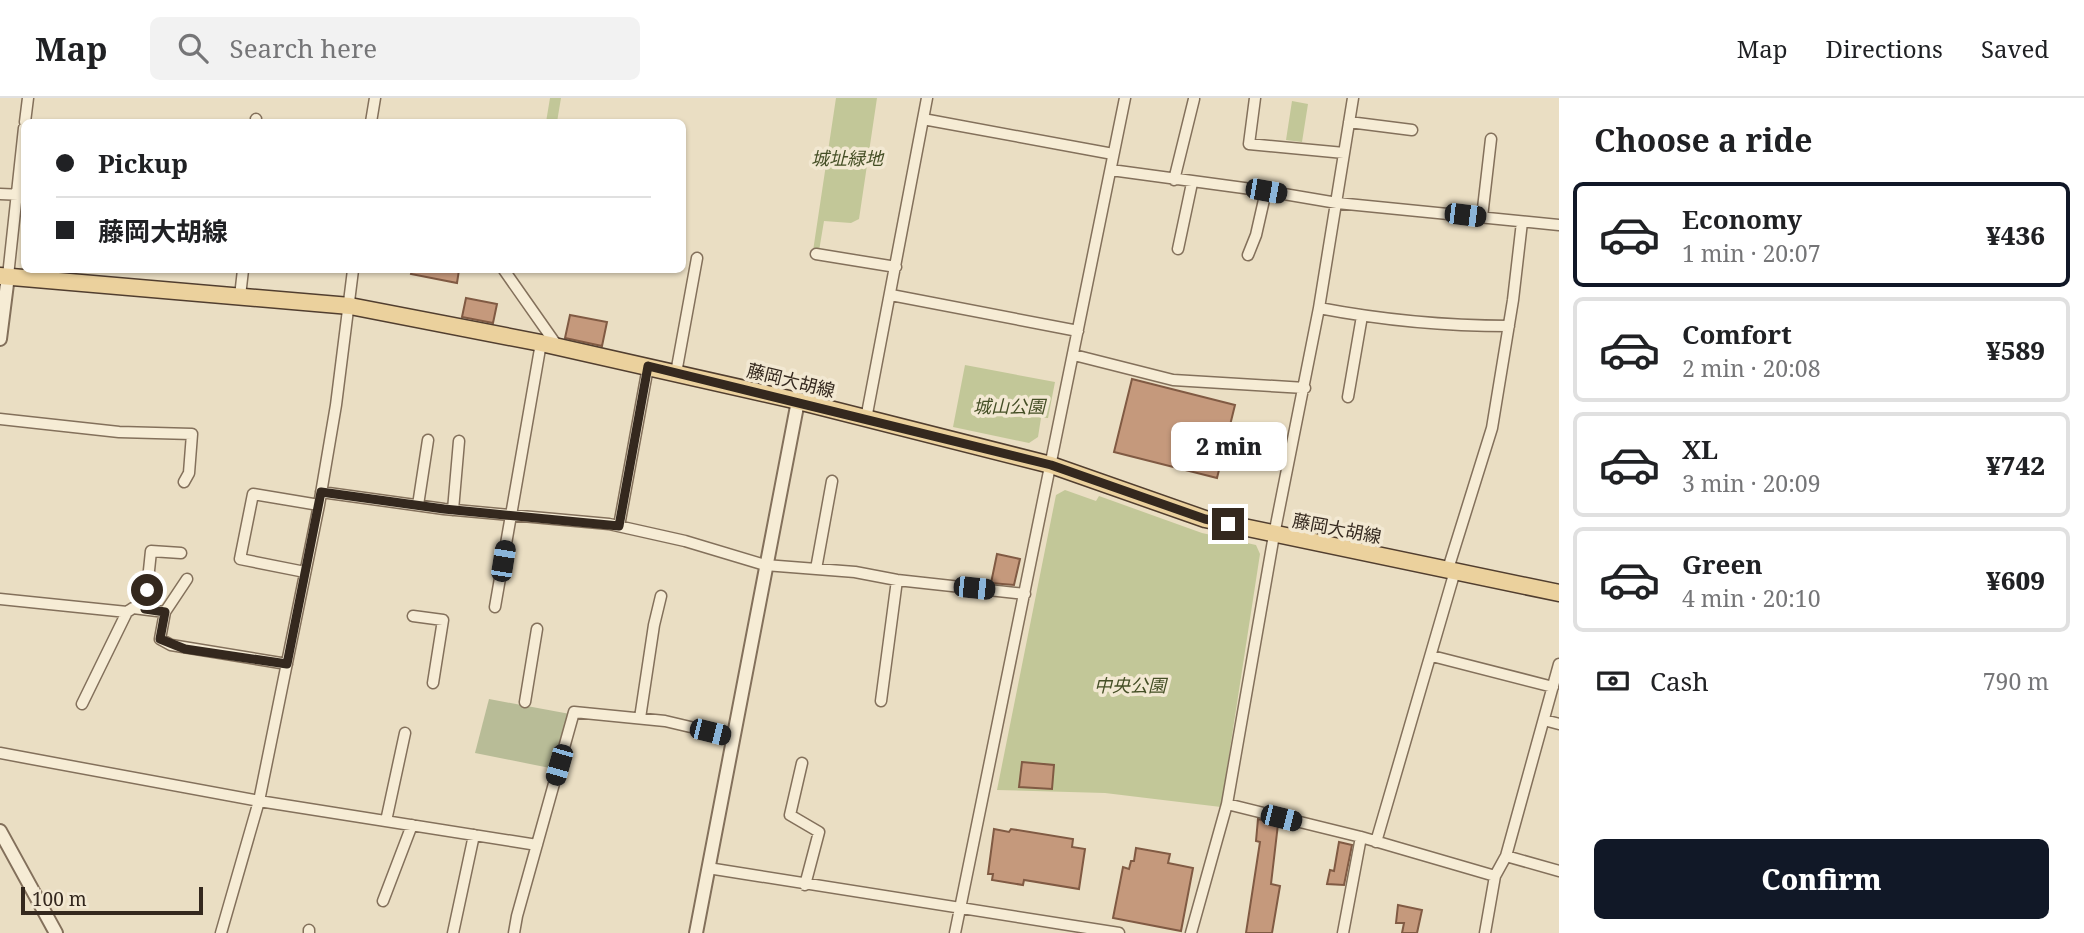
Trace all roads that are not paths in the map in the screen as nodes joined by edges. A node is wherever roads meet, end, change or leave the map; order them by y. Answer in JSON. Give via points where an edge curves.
{"nodes":[{"id":1,"x":28,"y":98,"type":"edge"},
{"id":2,"x":374,"y":98,"type":"edge"},
{"id":3,"x":927,"y":98,"type":"edge"},
{"id":4,"x":1125,"y":98,"type":"edge"},
{"id":5,"x":1255,"y":98,"type":"edge"},
{"id":6,"x":1353,"y":98,"type":"edge"},
{"id":7,"x":1194,"y":99,"type":"edge"},
{"id":8,"x":25,"y":119,"type":"edge"},
{"id":9,"x":371,"y":119,"type":"edge"},
{"id":10,"x":923,"y":119,"type":"junction"},
{"id":11,"x":1349,"y":122,"type":"junction"},
{"id":12,"x":1412,"y":130,"type":"dead end"},
{"id":13,"x":1491,"y":139,"type":"dead end"},
{"id":14,"x":1344,"y":153,"type":"junction"},
{"id":15,"x":1112,"y":154,"type":"junction"},
{"id":16,"x":1111,"y":170,"type":"junction"},
{"id":17,"x":1174,"y":180,"type":"junction"},
{"id":18,"x":1192,"y":183,"type":"junction"},
{"id":19,"x":1266,"y":191,"type":"junction"},
{"id":20,"x":0,"y":194,"type":"edge"},
{"id":21,"x":20,"y":195,"type":"edge"},
{"id":22,"x":1337,"y":203,"type":"junction"},
{"id":23,"x":1482,"y":217,"type":"junction"},
{"id":24,"x":1522,"y":222,"type":"junction"},
{"id":25,"x":1559,"y":225,"type":"edge"},
{"id":26,"x":1178,"y":249,"type":"dead end"},
{"id":27,"x":816,"y":254,"type":"dead end"},
{"id":28,"x":1248,"y":256,"type":"dead end"},
{"id":29,"x":696,"y":258,"type":"dead end"},
{"id":30,"x":896,"y":267,"type":"junction"},
{"id":31,"x":243,"y":273,"type":"edge"},
{"id":32,"x":353,"y":273,"type":"edge"},
{"id":33,"x":506,"y":273,"type":"edge"},
{"id":34,"x":4,"y":276,"type":"edge"},
{"id":35,"x":891,"y":295,"type":"junction"},
{"id":36,"x":240,"y":296,"type":"junction"},
{"id":37,"x":350,"y":306,"type":"junction"},
{"id":38,"x":1319,"y":308,"type":"junction"},
{"id":39,"x":1362,"y":316,"type":"junction"},
{"id":40,"x":1509,"y":326,"type":"junction"},
{"id":41,"x":1078,"y":331,"type":"junction"},
{"id":42,"x":0,"y":339,"type":"edge"},
{"id":43,"x":541,"y":343,"type":"junction"},
{"id":44,"x":558,"y":347,"type":"junction"},
{"id":45,"x":1074,"y":355,"type":"junction"},
{"id":46,"x":648,"y":366,"type":"junction"},
{"id":47,"x":676,"y":373,"type":"junction"},
{"id":48,"x":1305,"y":388,"type":"junction"},
{"id":49,"x":1348,"y":397,"type":"dead end"},
{"id":50,"x":797,"y":401,"type":"junction"},
{"id":51,"x":866,"y":418,"type":"junction"},
{"id":52,"x":0,"y":419,"type":"edge"},
{"id":53,"x":428,"y":440,"type":"dead end"},
{"id":54,"x":459,"y":441,"type":"dead end"},
{"id":55,"x":1051,"y":465,"type":"junction"},
{"id":56,"x":832,"y":481,"type":"dead end"},
{"id":57,"x":184,"y":482,"type":"dead end"},
{"id":58,"x":321,"y":492,"type":"junction"},
{"id":59,"x":318,"y":505,"type":"junction"},
{"id":60,"x":418,"y":505,"type":"junction"},
{"id":61,"x":453,"y":510,"type":"junction"},
{"id":62,"x":510,"y":515,"type":"junction"},
{"id":63,"x":619,"y":526,"type":"junction"},
{"id":64,"x":1274,"y":535,"type":"junction"},
{"id":65,"x":181,"y":553,"type":"dead end"},
{"id":66,"x":765,"y":565,"type":"junction"},
{"id":67,"x":816,"y":569,"type":"junction"},
{"id":68,"x":1452,"y":570,"type":"junction"},
{"id":69,"x":305,"y":572,"type":"junction"},
{"id":70,"x":187,"y":579,"type":"dead end"},
{"id":71,"x":897,"y":580,"type":"junction"},
{"id":72,"x":1559,"y":593,"type":"edge"},
{"id":73,"x":1025,"y":594,"type":"junction"},
{"id":74,"x":661,"y":596,"type":"dead end"},
{"id":75,"x":0,"y":599,"type":"edge"},
{"id":76,"x":495,"y":607,"type":"dead end"},
{"id":77,"x":145,"y":609,"type":"junction"},
{"id":78,"x":127,"y":612,"type":"junction"},
{"id":79,"x":165,"y":612,"type":"junction"},
{"id":80,"x":413,"y":617,"type":"dead end"},
{"id":81,"x":537,"y":629,"type":"dead end"},
{"id":82,"x":1432,"y":656,"type":"junction"},
{"id":83,"x":287,"y":664,"type":"junction"},
{"id":84,"x":1559,"y":664,"type":"edge"},
{"id":85,"x":433,"y":683,"type":"dead end"},
{"id":86,"x":1553,"y":687,"type":"junction"},
{"id":87,"x":881,"y":701,"type":"dead end"},
{"id":88,"x":525,"y":702,"type":"dead end"},
{"id":89,"x":82,"y":704,"type":"dead end"},
{"id":90,"x":640,"y":718,"type":"junction"},
{"id":91,"x":1544,"y":720,"type":"junction"},
{"id":92,"x":1559,"y":724,"type":"edge"},
{"id":93,"x":405,"y":733,"type":"dead end"},
{"id":94,"x":733,"y":737,"type":"junction"},
{"id":95,"x":0,"y":753,"type":"edge"},
{"id":96,"x":802,"y":763,"type":"dead end"},
{"id":97,"x":258,"y":801,"type":"junction"},
{"id":98,"x":1227,"y":804,"type":"junction"},
{"id":99,"x":386,"y":821,"type":"junction"},
{"id":100,"x":412,"y":825,"type":"junction"},
{"id":101,"x":0,"y":831,"type":"edge"},
{"id":102,"x":474,"y":835,"type":"junction"},
{"id":103,"x":1361,"y":837,"type":"junction"},
{"id":104,"x":1376,"y":842,"type":"junction"},
{"id":105,"x":537,"y":845,"type":"junction"},
{"id":106,"x":1506,"y":856,"type":"junction"},
{"id":107,"x":708,"y":868,"type":"junction"},
{"id":108,"x":1559,"y":871,"type":"edge"},
{"id":109,"x":1495,"y":876,"type":"junction"},
{"id":110,"x":805,"y":885,"type":"junction"},
{"id":111,"x":383,"y":901,"type":"dead end"},
{"id":112,"x":960,"y":910,"type":"junction"},
{"id":113,"x":56,"y":933,"type":"edge"},
{"id":114,"x":221,"y":933,"type":"edge"},
{"id":115,"x":453,"y":933,"type":"edge"},
{"id":116,"x":514,"y":933,"type":"edge"},
{"id":117,"x":696,"y":933,"type":"edge"},
{"id":118,"x":955,"y":933,"type":"edge"},
{"id":119,"x":1119,"y":933,"type":"edge"},
{"id":120,"x":1191,"y":933,"type":"edge"},
{"id":121,"x":1343,"y":933,"type":"edge"},
{"id":122,"x":1485,"y":933,"type":"edge"}],
"edges":[{"from":1,"to":8,"type":"street"},
{"from":2,"to":9,"type":"street"},
{"from":3,"to":10,"type":"street"},
{"from":4,"to":15,"type":"street"},
{"from":5,"to":14,"type":"street","via":[[1249,144]]},
{"from":6,"to":11,"type":"street"},
{"from":7,"to":17,"type":"street"},
{"from":10,"to":15,"type":"street"},
{"from":10,"to":30,"type":"street"},
{"from":11,"to":12,"type":"street"},
{"from":11,"to":14,"type":"street"},
{"from":13,"to":23,"type":"street"},
{"from":14,"to":22,"type":"street"},
{"from":15,"to":16,"type":"street"},
{"from":16,"to":17,"type":"street"},
{"from":16,"to":41,"type":"street"},
{"from":17,"to":18,"type":"street"},
{"from":18,"to":19,"type":"street"},
{"from":18,"to":26,"type":"street"},
{"from":19,"to":22,"type":"street"},
{"from":19,"to":28,"type":"street"},
{"from":20,"to":21,"type":"street"},
{"from":21,"to":34,"type":"street"},
{"from":22,"to":23,"type":"street"},
{"from":22,"to":38,"type":"street"},
{"from":23,"to":24,"type":"street"},
{"from":24,"to":25,"type":"street"},
{"from":24,"to":40,"type":"street"},
{"from":27,"to":30,"type":"street"},
{"from":29,"to":47,"type":"street"},
{"from":30,"to":35,"type":"street"},
{"from":31,"to":36,"type":"street"},
{"from":32,"to":37,"type":"street"},
{"from":33,"to":44,"type":"street"},
{"from":34,"to":36,"type":"main road","name":"藤岡大胡線"},
{"from":34,"to":42,"type":"street"},
{"from":35,"to":41,"type":"street"},
{"from":35,"to":51,"type":"street"},
{"from":36,"to":37,"type":"main road","name":"藤岡大胡線"},
{"from":37,"to":43,"type":"main road","name":"藤岡大胡線"},
{"from":37,"to":58,"type":"street"},
{"from":38,"to":39,"type":"street"},
{"from":38,"to":48,"type":"street"},
{"from":39,"to":40,"type":"street","via":[[1451,326]]},
{"from":39,"to":49,"type":"street"},
{"from":40,"to":68,"type":"street","via":[[1492,428]]},
{"from":41,"to":45,"type":"street"},
{"from":43,"to":44,"type":"main road","name":"藤岡大胡線"},
{"from":43,"to":62,"type":"street"},
{"from":44,"to":46,"type":"main road","name":"藤岡大胡線"},
{"from":45,"to":48,"type":"street","via":[[1173,380]]},
{"from":45,"to":55,"type":"street"},
{"from":46,"to":47,"type":"main road","name":"藤岡大胡線"},
{"from":46,"to":63,"type":"street"},
{"from":47,"to":50,"type":"main road","name":"藤岡大胡線"},
{"from":48,"to":64,"type":"street"},
{"from":50,"to":51,"type":"main road","name":"藤岡大胡線"},
{"from":50,"to":66,"type":"street"},
{"from":51,"to":55,"type":"main road","name":"藤岡大胡線"},
{"from":52,"to":57,"type":"street","via":[[119,432],[192,434]]},
{"from":53,"to":60,"type":"street"},
{"from":54,"to":61,"type":"street"},
{"from":55,"to":64,"type":"main road","name":"藤岡大胡線","via":[[1205,519]]},
{"from":55,"to":73,"type":"street"},
{"from":56,"to":67,"type":"street"},
{"from":58,"to":59,"type":"street"},
{"from":58,"to":60,"type":"street"},
{"from":59,"to":69,"type":"street"},
{"from":59,"to":69,"type":"street","via":[[253,494],[240,559]]},
{"from":60,"to":61,"type":"street"},
{"from":61,"to":62,"type":"street"},
{"from":62,"to":63,"type":"street"},
{"from":62,"to":76,"type":"street"},
{"from":63,"to":66,"type":"street"},
{"from":64,"to":68,"type":"main road","name":"藤岡大胡線"},
{"from":64,"to":98,"type":"street"},
{"from":65,"to":77,"type":"street","via":[[151,551]]},
{"from":66,"to":67,"type":"street"},
{"from":66,"to":94,"type":"street"},
{"from":67,"to":71,"type":"street"},
{"from":68,"to":72,"type":"main road","name":"藤岡大胡線"},
{"from":68,"to":82,"type":"street"},
{"from":69,"to":83,"type":"street"},
{"from":70,"to":79,"type":"street"},
{"from":71,"to":73,"type":"street"},
{"from":71,"to":87,"type":"street"},
{"from":73,"to":112,"type":"street"},
{"from":74,"to":90,"type":"street"},
{"from":75,"to":78,"type":"street"},
{"from":77,"to":78,"type":"street"},
{"from":77,"to":79,"type":"street"},
{"from":78,"to":89,"type":"street"},
{"from":79,"to":83,"type":"street","via":[[160,639],[171,645]]},
{"from":80,"to":85,"type":"street","via":[[443,620]]},
{"from":81,"to":88,"type":"street"},
{"from":82,"to":86,"type":"street"},
{"from":82,"to":104,"type":"street"},
{"from":83,"to":97,"type":"street"},
{"from":84,"to":86,"type":"street"},
{"from":86,"to":91,"type":"street"},
{"from":90,"to":94,"type":"street"},
{"from":90,"to":105,"type":"street","via":[[575,712]]},
{"from":91,"to":92,"type":"street"},
{"from":91,"to":106,"type":"street"},
{"from":93,"to":99,"type":"street"},
{"from":94,"to":107,"type":"street"},
{"from":95,"to":97,"type":"street"},
{"from":96,"to":110,"type":"street","via":[[790,816],[819,832]]},
{"from":97,"to":99,"type":"street"},
{"from":97,"to":114,"type":"street"},
{"from":98,"to":103,"type":"street"},
{"from":98,"to":120,"type":"street"},
{"from":99,"to":100,"type":"street"},
{"from":100,"to":102,"type":"street"},
{"from":100,"to":111,"type":"street"},
{"from":101,"to":113,"type":"street"},
{"from":102,"to":105,"type":"street"},
{"from":102,"to":115,"type":"street"},
{"from":103,"to":104,"type":"street"},
{"from":103,"to":121,"type":"street"},
{"from":104,"to":109,"type":"street"},
{"from":105,"to":116,"type":"street"},
{"from":106,"to":108,"type":"street"},
{"from":106,"to":109,"type":"street"},
{"from":107,"to":110,"type":"street"},
{"from":107,"to":117,"type":"street"},
{"from":109,"to":122,"type":"street"},
{"from":110,"to":112,"type":"street"},
{"from":112,"to":118,"type":"street"},
{"from":112,"to":119,"type":"street"}]}
